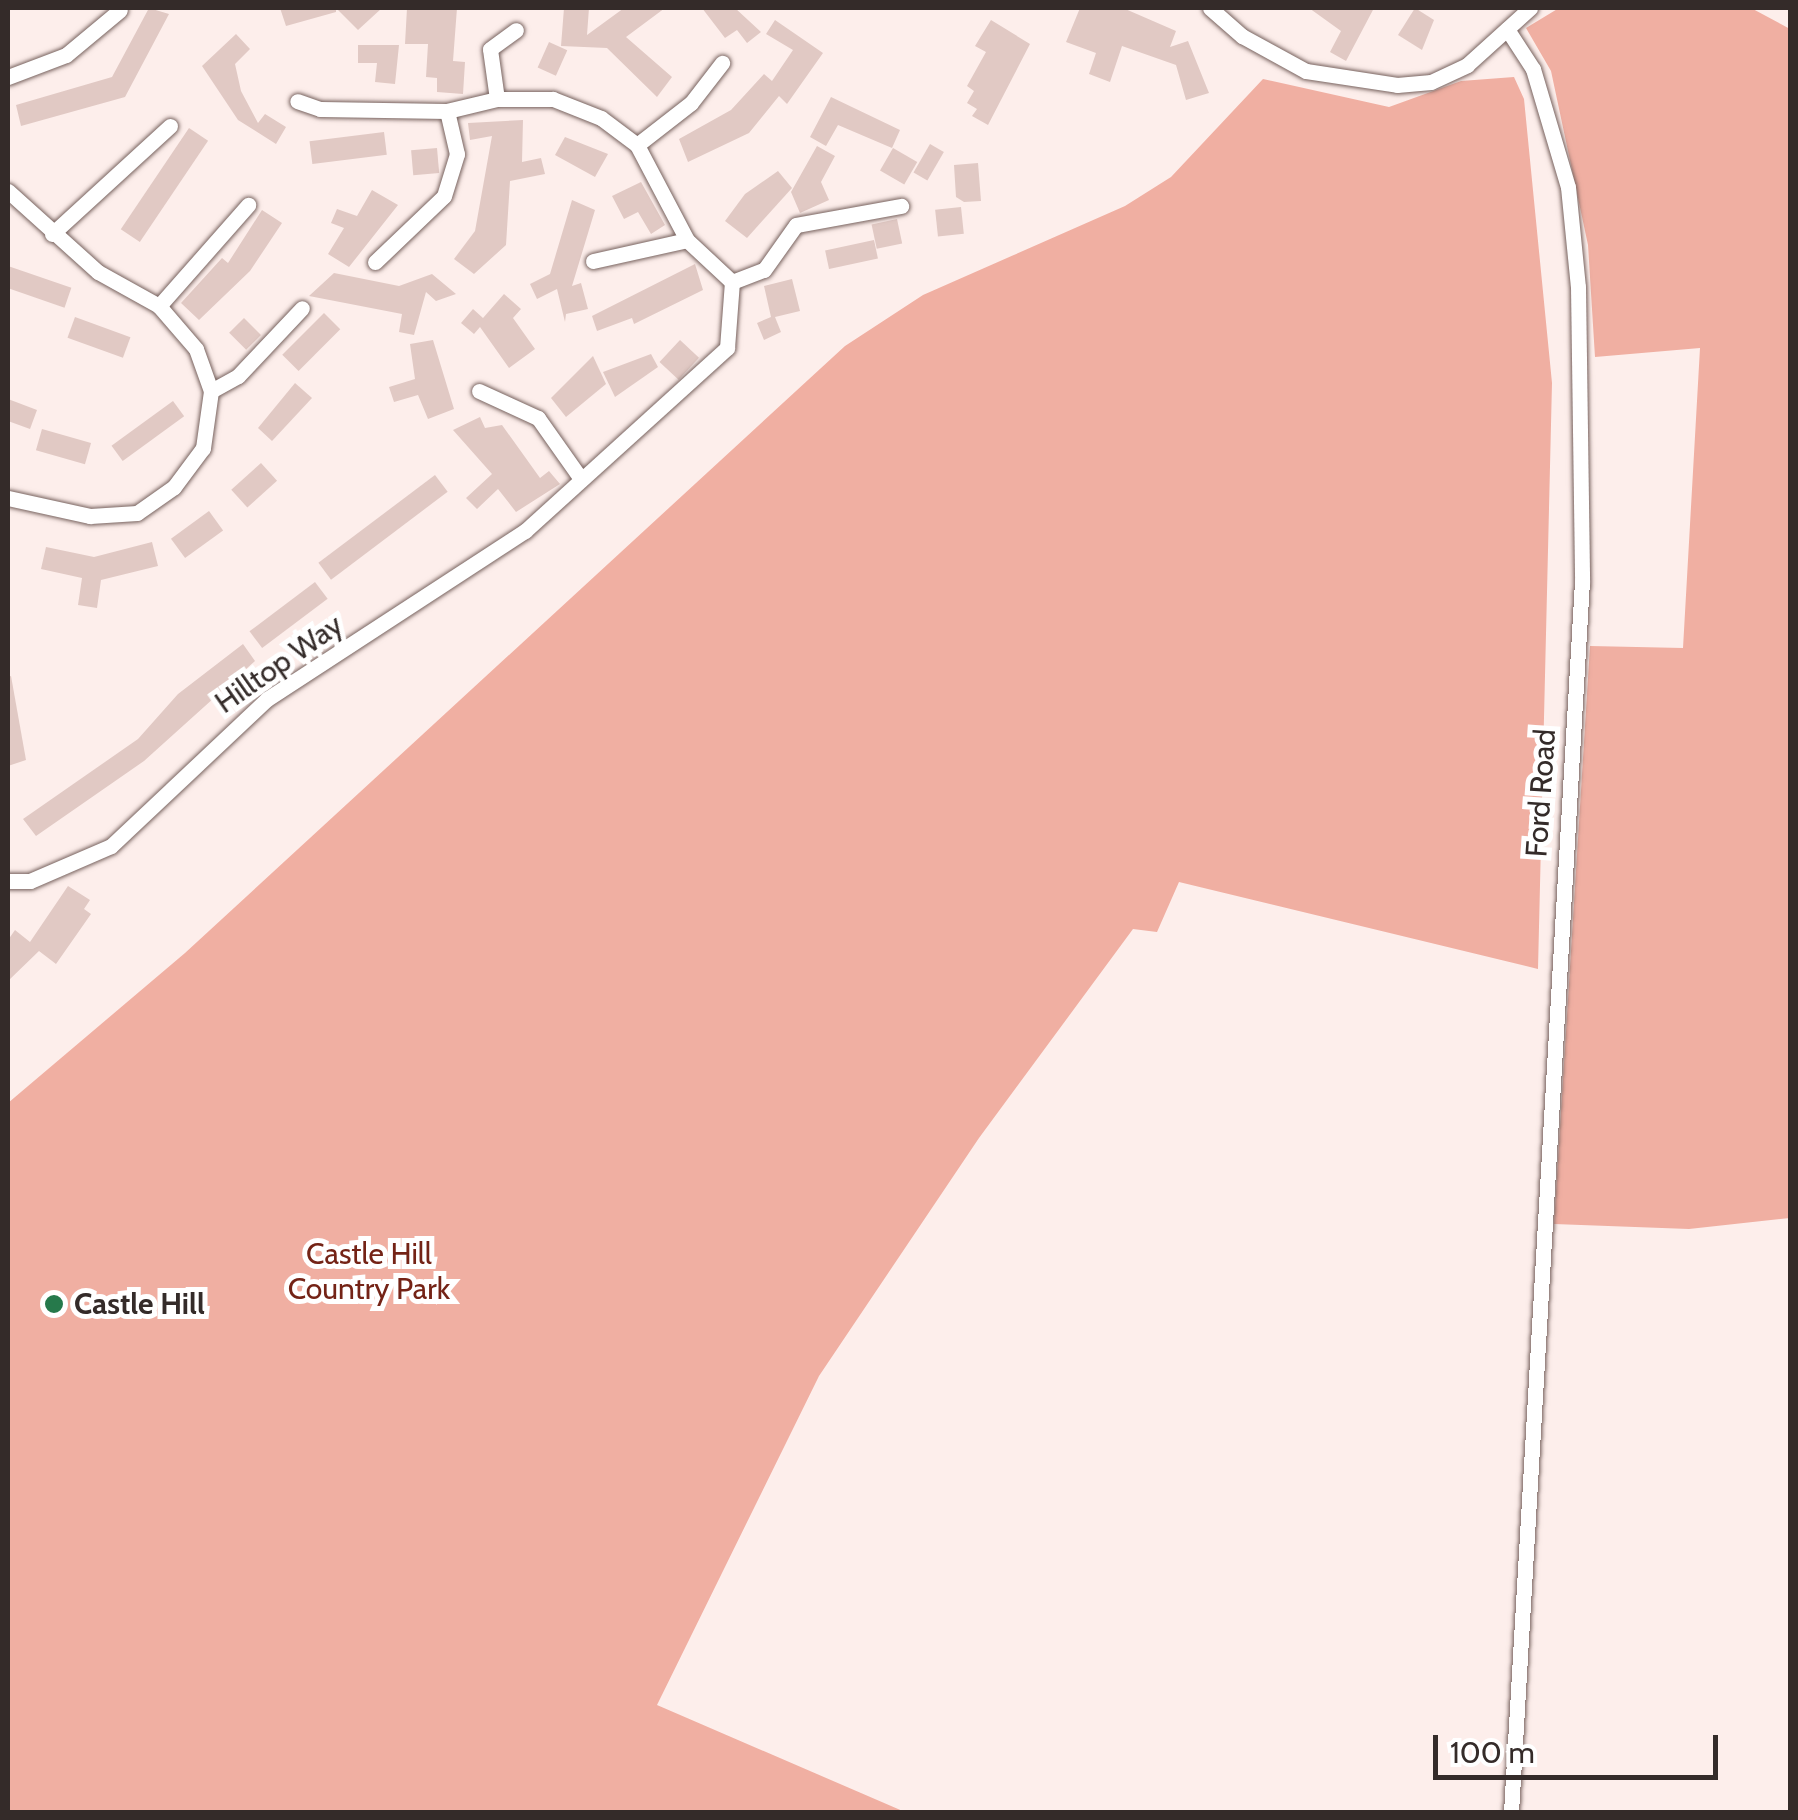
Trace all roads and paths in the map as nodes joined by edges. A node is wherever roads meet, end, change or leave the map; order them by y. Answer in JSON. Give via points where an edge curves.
{"nodes":[{"id":1,"x":1210,"y":8,"type":"edge"},
{"id":2,"x":1530,"y":8,"type":"edge"},
{"id":3,"x":120,"y":10,"type":"dead end"},
{"id":4,"x":1507,"y":29,"type":"junction"},
{"id":5,"x":516,"y":30,"type":"dead end"},
{"id":6,"x":471,"y":42,"type":"dead end"},
{"id":7,"x":490,"y":48,"type":"junction"},
{"id":8,"x":722,"y":63,"type":"dead end"},
{"id":9,"x":8,"y":77,"type":"edge"},
{"id":10,"x":498,"y":99,"type":"junction"},
{"id":11,"x":297,"y":101,"type":"dead end"},
{"id":12,"x":447,"y":111,"type":"junction"},
{"id":13,"x":170,"y":126,"type":"dead end"},
{"id":14,"x":637,"y":145,"type":"junction"},
{"id":15,"x":8,"y":191,"type":"edge"},
{"id":16,"x":248,"y":205,"type":"dead end"},
{"id":17,"x":901,"y":206,"type":"dead end"},
{"id":18,"x":52,"y":234,"type":"junction"},
{"id":19,"x":687,"y":240,"type":"junction"},
{"id":20,"x":593,"y":261,"type":"dead end"},
{"id":21,"x":375,"y":262,"type":"dead end"},
{"id":22,"x":732,"y":282,"type":"junction"},
{"id":23,"x":159,"y":306,"type":"junction"},
{"id":24,"x":302,"y":308,"type":"dead end"},
{"id":25,"x":211,"y":391,"type":"junction"},
{"id":26,"x":479,"y":391,"type":"dead end"},
{"id":27,"x":582,"y":479,"type":"junction"},
{"id":28,"x":8,"y":498,"type":"edge"},
{"id":29,"x":8,"y":882,"type":"edge"},
{"id":30,"x":1510,"y":1812,"type":"edge"}],
"edges":[{"from":1,"to":4,"type":"street","via":[[1242,36],[1306,71],[1397,85],[1431,82],[1467,65]]},
{"from":2,"to":4,"type":"street"},
{"from":3,"to":9,"type":"street","via":[[66,55]]},
{"from":4,"to":30,"type":"street","name":"Ford Road","via":[[1532,69],[1568,187],[1582,581]]},
{"from":5,"to":7,"type":"street"},
{"from":6,"to":7,"type":"street"},
{"from":7,"to":10,"type":"street"},
{"from":8,"to":14,"type":"street","via":[[691,104]]},
{"from":10,"to":12,"type":"street"},
{"from":10,"to":14,"type":"street","via":[[553,99],[601,118]]},
{"from":11,"to":12,"type":"street","via":[[320,109]]},
{"from":12,"to":21,"type":"street","via":[[457,154],[444,196]]},
{"from":13,"to":18,"type":"street"},
{"from":14,"to":19,"type":"street"},
{"from":15,"to":18,"type":"street"},
{"from":16,"to":23,"type":"street"},
{"from":17,"to":22,"type":"street","via":[[796,225],[764,270]]},
{"from":18,"to":23,"type":"street","via":[[98,272]]},
{"from":19,"to":20,"type":"street"},
{"from":19,"to":22,"type":"street"},
{"from":22,"to":27,"type":"street","name":"Hilltop Way","via":[[727,348]]},
{"from":23,"to":25,"type":"street","via":[[196,348]]},
{"from":24,"to":25,"type":"street","via":[[238,376]]},
{"from":25,"to":28,"type":"street","via":[[203,448],[174,487],[137,513],[90,516]]},
{"from":26,"to":27,"type":"street","via":[[538,418]]},
{"from":27,"to":29,"type":"street","name":"Hilltop Way","via":[[526,531],[267,699],[111,846],[30,881]]}]}
